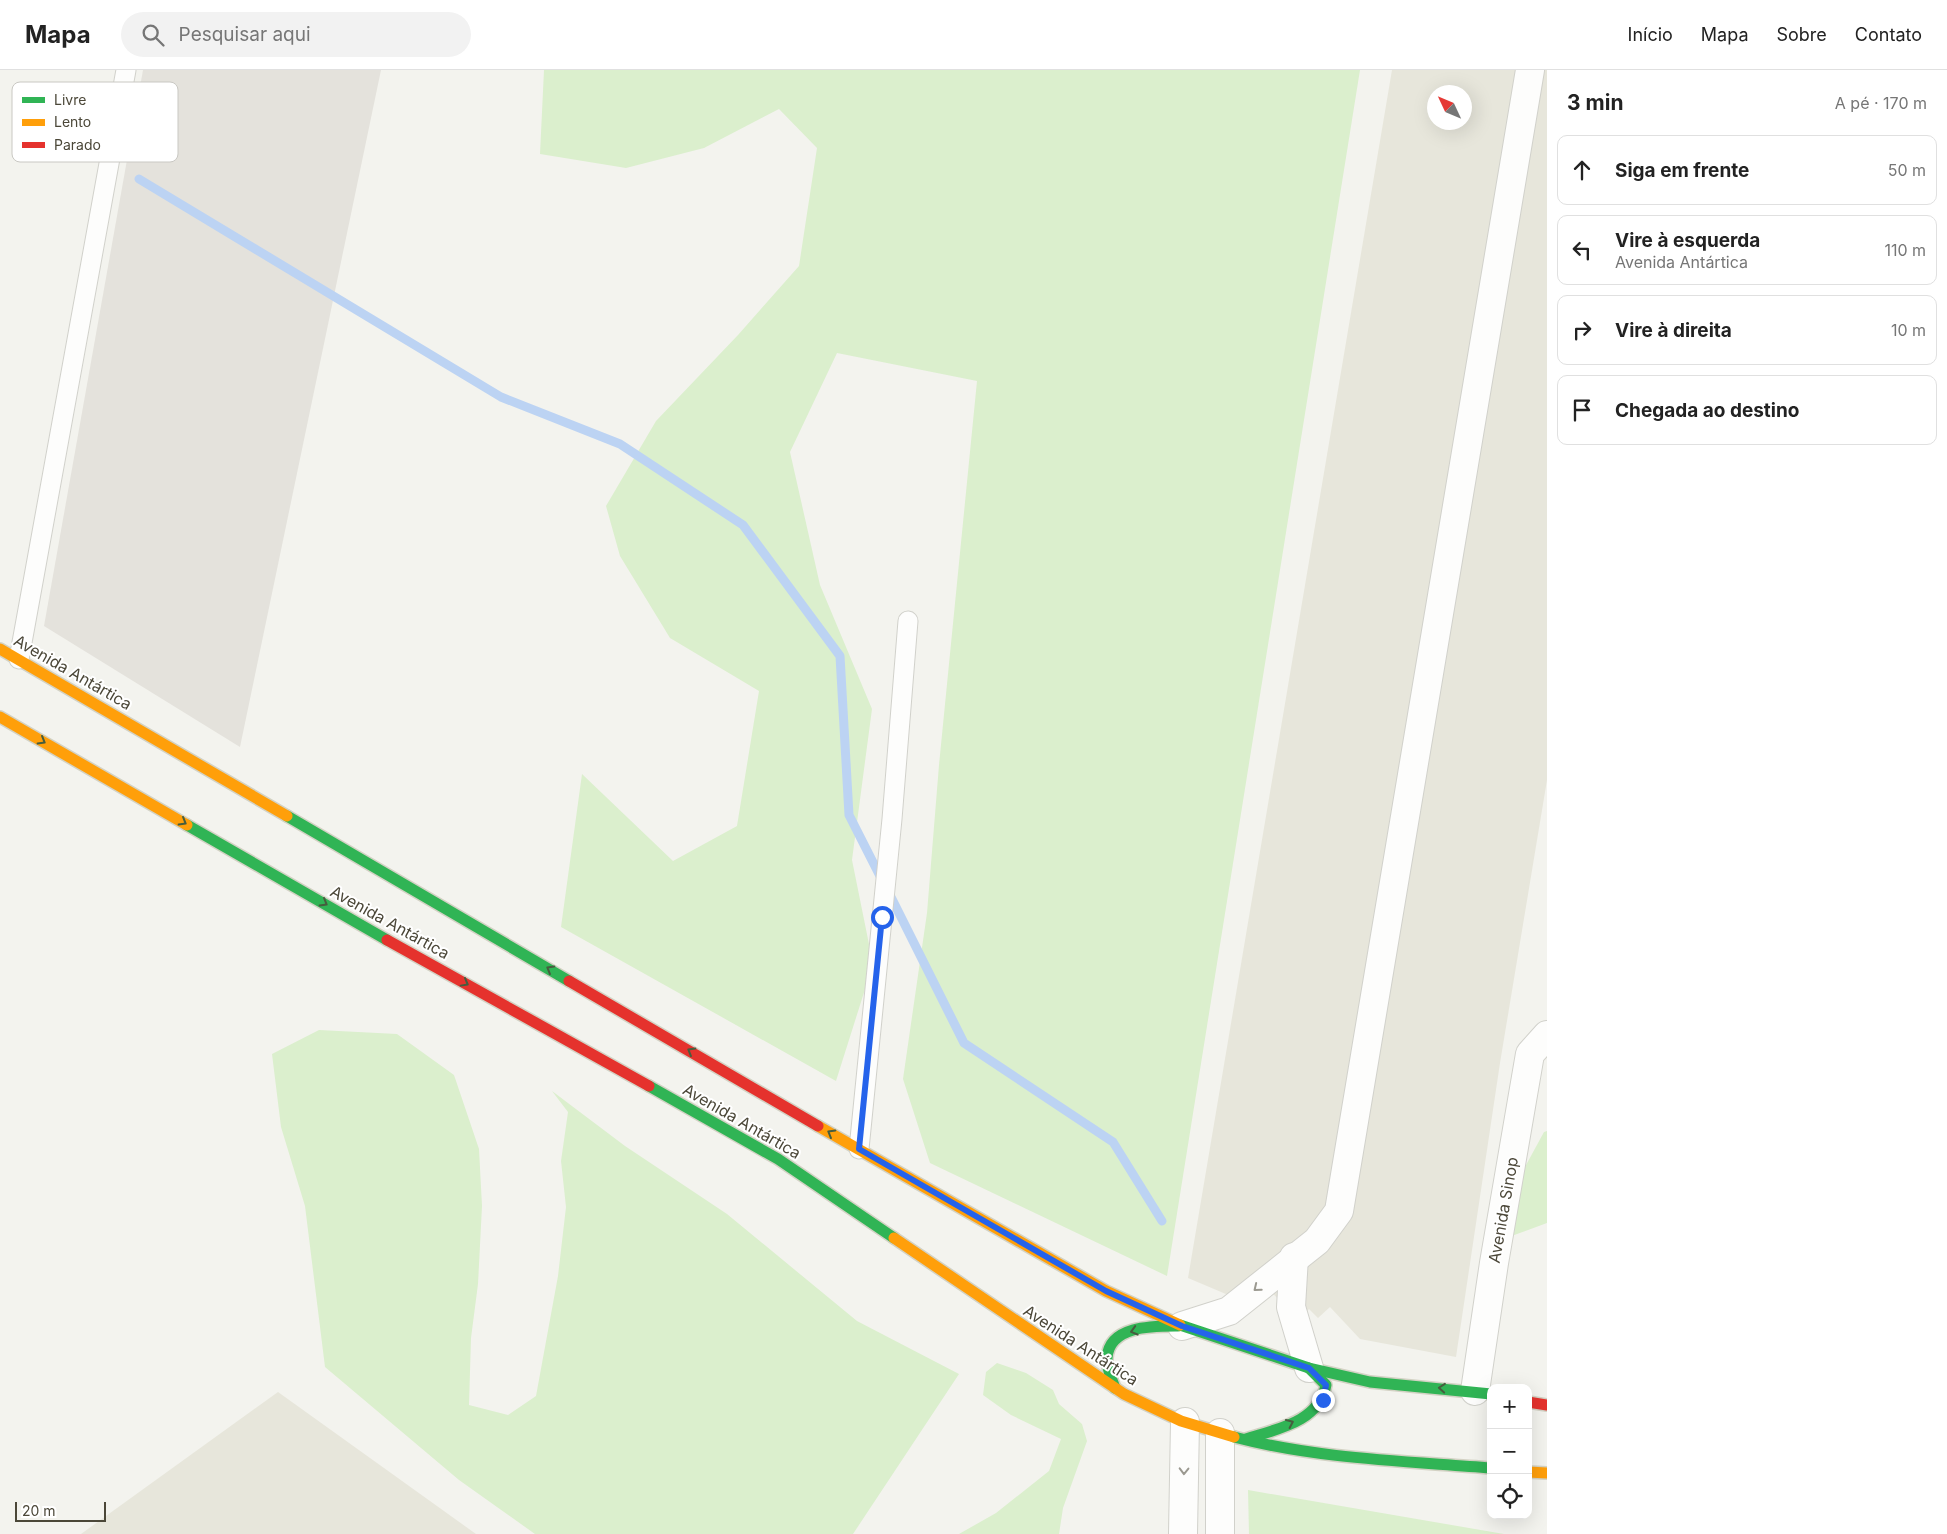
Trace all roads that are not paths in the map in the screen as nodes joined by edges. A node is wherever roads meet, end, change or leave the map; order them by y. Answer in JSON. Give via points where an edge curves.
{"nodes":[{"id":1,"x":1530,"y":70,"type":"edge"},
{"id":2,"x":109,"y":162,"type":"edge"},
{"id":3,"x":908,"y":621,"type":"dead end"},
{"id":4,"x":0,"y":649,"type":"edge"},
{"id":5,"x":19,"y":659,"type":"junction"},
{"id":6,"x":0,"y":717,"type":"edge"},
{"id":7,"x":1547,"y":1035,"type":"edge"},
{"id":8,"x":859,"y":1149,"type":"junction"},
{"id":9,"x":1294,"y":1257,"type":"junction"},
{"id":10,"x":1182,"y":1326,"type":"junction"},
{"id":11,"x":1309,"y":1368,"type":"junction"},
{"id":12,"x":1115,"y":1388,"type":"junction"},
{"id":13,"x":1483,"y":1392,"type":"edge"},
{"id":14,"x":1532,"y":1403,"type":"edge"},
{"id":15,"x":1547,"y":1405,"type":"edge"},
{"id":16,"x":1185,"y":1422,"type":"junction"},
{"id":17,"x":1232,"y":1436,"type":"junction"},
{"id":18,"x":1487,"y":1468,"type":"edge"},
{"id":19,"x":1532,"y":1472,"type":"edge"},
{"id":20,"x":1547,"y":1474,"type":"edge"},
{"id":21,"x":1183,"y":1534,"type":"edge"},
{"id":22,"x":1220,"y":1534,"type":"edge"}],
"edges":[{"from":1,"to":9,"type":"street","via":[[1339,1211],[1318,1241]]},
{"from":2,"to":5,"type":"lane"},
{"from":3,"to":8,"type":"lane"},
{"from":4,"to":5,"type":"main road","name":"Avenida Antártica"},
{"from":8,"to":5,"type":"main road","name":"Avenida Antártica","one_way":true},
{"from":6,"to":12,"type":"main road","name":"Avenida Antártica","one_way":true,"via":[[345,916],[778,1159]]},
{"from":7,"to":13,"type":"street","name":"Avenida Sinop","via":[[1530,1054],[1494,1263]]},
{"from":8,"to":10,"type":"main road","name":"Avenida Antártica","via":[[1106,1291]]},
{"from":9,"to":10,"type":"street","one_way":true,"via":[[1229,1311]]},
{"from":9,"to":11,"type":"street","via":[[1292,1308]]},
{"from":10,"to":11,"type":"main road","name":"Avenida Antártica"},
{"from":10,"to":12,"type":"main road","one_way":true,"via":[[1153,1326],[1116,1337],[1107,1355]]},
{"from":13,"to":11,"type":"main road","name":"Avenida Antártica","one_way":true,"via":[[1370,1382]]},
{"from":17,"to":11,"type":"main road","one_way":true,"via":[[1284,1426],[1315,1409],[1323,1400],[1326,1385]]},
{"from":12,"to":16,"type":"main road","name":"Avenida Antártica"},
{"from":14,"to":15,"type":"main road"},
{"from":16,"to":17,"type":"main road","name":"Avenida Antártica"},
{"from":16,"to":21,"type":"street","one_way":true},
{"from":17,"to":18,"type":"main road","name":"Avenida Antártica","via":[[1295,1450]]},
{"from":17,"to":22,"type":"street"},
{"from":19,"to":20,"type":"main road"}]}
